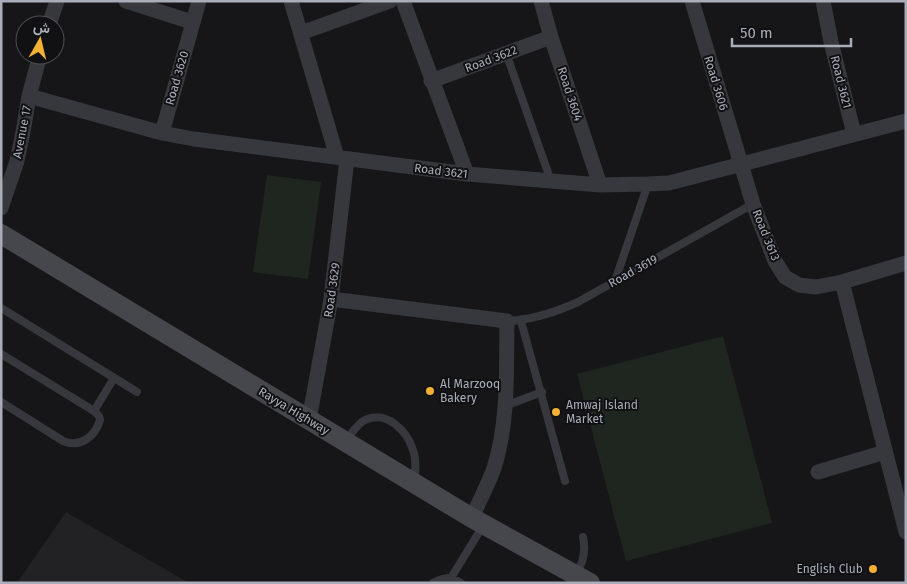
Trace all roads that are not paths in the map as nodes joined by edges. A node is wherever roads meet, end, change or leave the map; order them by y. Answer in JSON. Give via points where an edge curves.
{"nodes":[{"id":1,"x":56,"y":1,"type":"edge"},
{"id":2,"x":126,"y":1,"type":"edge"},
{"id":3,"x":199,"y":1,"type":"edge"},
{"id":4,"x":291,"y":1,"type":"edge"},
{"id":5,"x":390,"y":1,"type":"edge"},
{"id":6,"x":403,"y":1,"type":"edge"},
{"id":7,"x":541,"y":1,"type":"edge"},
{"id":8,"x":692,"y":1,"type":"edge"},
{"id":9,"x":823,"y":1,"type":"edge"},
{"id":10,"x":52,"y":15,"type":"edge"},
{"id":11,"x":192,"y":22,"type":"junction"},
{"id":12,"x":301,"y":33,"type":"junction"},
{"id":13,"x":551,"y":36,"type":"junction"},
{"id":14,"x":506,"y":53,"type":"junction"},
{"id":15,"x":37,"y":65,"type":"edge"},
{"id":16,"x":432,"y":81,"type":"junction"},
{"id":17,"x":29,"y":96,"type":"junction"},
{"id":18,"x":906,"y":121,"type":"edge"},
{"id":19,"x":162,"y":133,"type":"junction"},
{"id":20,"x":854,"y":134,"type":"junction"},
{"id":21,"x":342,"y":158,"type":"junction"},
{"id":22,"x":741,"y":164,"type":"junction"},
{"id":23,"x":466,"y":174,"type":"junction"},
{"id":24,"x":551,"y":181,"type":"junction"},
{"id":25,"x":648,"y":184,"type":"junction"},
{"id":26,"x":600,"y":185,"type":"junction"},
{"id":27,"x":753,"y":204,"type":"junction"},
{"id":28,"x":1,"y":208,"type":"edge"},
{"id":29,"x":1,"y":234,"type":"edge"},
{"id":30,"x":906,"y":263,"type":"edge"},
{"id":31,"x":615,"y":281,"type":"junction"},
{"id":32,"x":842,"y":282,"type":"junction"},
{"id":33,"x":331,"y":299,"type":"junction"},
{"id":34,"x":1,"y":308,"type":"edge"},
{"id":35,"x":514,"y":321,"type":"junction"},
{"id":36,"x":1,"y":354,"type":"edge"},
{"id":37,"x":114,"y":378,"type":"junction"},
{"id":38,"x":137,"y":392,"type":"dead end"},
{"id":39,"x":542,"y":392,"type":"junction"},
{"id":40,"x":1,"y":402,"type":"edge"},
{"id":41,"x":505,"y":406,"type":"junction"},
{"id":42,"x":94,"y":412,"type":"junction"},
{"id":43,"x":309,"y":420,"type":"junction"},
{"id":44,"x":345,"y":442,"type":"junction"},
{"id":45,"x":885,"y":452,"type":"junction"},
{"id":46,"x":818,"y":472,"type":"dead end"},
{"id":47,"x":566,"y":481,"type":"dead end"},
{"id":48,"x":415,"y":483,"type":"junction"},
{"id":49,"x":902,"y":502,"type":"edge"},
{"id":50,"x":478,"y":521,"type":"junction"},
{"id":51,"x":906,"y":532,"type":"edge"},
{"id":52,"x":583,"y":537,"type":"dead end"},
{"id":53,"x":452,"y":578,"type":"junction"},
{"id":54,"x":579,"y":580,"type":"edge"},
{"id":55,"x":433,"y":583,"type":"edge"},
{"id":56,"x":461,"y":583,"type":"edge"}],
"edges":[{"from":1,"to":10,"type":"street"},
{"from":2,"to":11,"type":"street"},
{"from":3,"to":11,"type":"street","name":"Road 3620"},
{"from":4,"to":12,"type":"street","name":"Road 3629"},
{"from":5,"to":12,"type":"street"},
{"from":6,"to":16,"type":"street"},
{"from":7,"to":13,"type":"street","name":"Road 3604"},
{"from":8,"to":22,"type":"street","name":"Road 3606"},
{"from":9,"to":20,"type":"street","name":"Road 3621"},
{"from":11,"to":19,"type":"street","name":"Road 3620"},
{"from":12,"to":21,"type":"street","name":"Road 3629"},
{"from":13,"to":14,"type":"street","name":"Road 3622"},
{"from":13,"to":26,"type":"street","name":"Road 3604"},
{"from":14,"to":16,"type":"street","name":"Road 3622"},
{"from":14,"to":24,"type":"lane"},
{"from":15,"to":17,"type":"street","name":"Avenue 17"},
{"from":16,"to":23,"type":"street"},
{"from":17,"to":19,"type":"street","name":"Road 3621"},
{"from":17,"to":28,"type":"street","name":"Avenue 17","via":[[17,161]]},
{"from":18,"to":20,"type":"street","name":"Road 3621"},
{"from":19,"to":21,"type":"street","name":"Road 3621"},
{"from":20,"to":22,"type":"street","name":"Road 3621"},
{"from":21,"to":23,"type":"street","name":"Road 3621"},
{"from":21,"to":33,"type":"street","name":"Road 3629"},
{"from":22,"to":25,"type":"street","name":"Road 3621","via":[[669,183]]},
{"from":22,"to":27,"type":"street","name":"Road 3613"},
{"from":23,"to":24,"type":"street","name":"Road 3621"},
{"from":24,"to":26,"type":"street","name":"Road 3621"},
{"from":25,"to":26,"type":"street","name":"Road 3621"},
{"from":25,"to":31,"type":"lane"},
{"from":27,"to":31,"type":"lane","name":"Road 3619"},
{"from":27,"to":32,"type":"street","name":"Road 3613","via":[[775,261],[785,277],[799,285]]},
{"from":29,"to":43,"type":"main road","name":"Rayya Highway"},
{"from":30,"to":32,"type":"street","name":"Road 3613"},
{"from":31,"to":35,"type":"lane","name":"Road 3619","via":[[560,310]]},
{"from":32,"to":45,"type":"street"},
{"from":33,"to":35,"type":"street","name":"Road 3619"},
{"from":33,"to":43,"type":"street","name":"Road 3629"},
{"from":34,"to":37,"type":"lane"},
{"from":35,"to":39,"type":"lane"},
{"from":35,"to":41,"type":"street"},
{"from":36,"to":42,"type":"lane"},
{"from":37,"to":38,"type":"lane"},
{"from":37,"to":42,"type":"lane"},
{"from":39,"to":41,"type":"lane"},
{"from":39,"to":47,"type":"lane"},
{"from":40,"to":42,"type":"lane","via":[[74,444],[88,439],[99,424],[99,416]]},
{"from":41,"to":50,"type":"street","via":[[494,468]]},
{"from":43,"to":44,"type":"main road","name":"Rayya Highway"},
{"from":44,"to":48,"type":"main road","name":"Rayya Highway"},
{"from":44,"to":48,"type":"lane","via":[[365,420],[382,418],[391,421],[413,449]]},
{"from":45,"to":46,"type":"street"},
{"from":45,"to":49,"type":"street"},
{"from":48,"to":50,"type":"main road","name":"Rayya Highway"},
{"from":49,"to":51,"type":"street"},
{"from":50,"to":53,"type":"lane"},
{"from":50,"to":54,"type":"main road","name":"Rayya Highway"},
{"from":52,"to":54,"type":"lane"},
{"from":53,"to":55,"type":"lane"},
{"from":53,"to":56,"type":"lane"}]}
